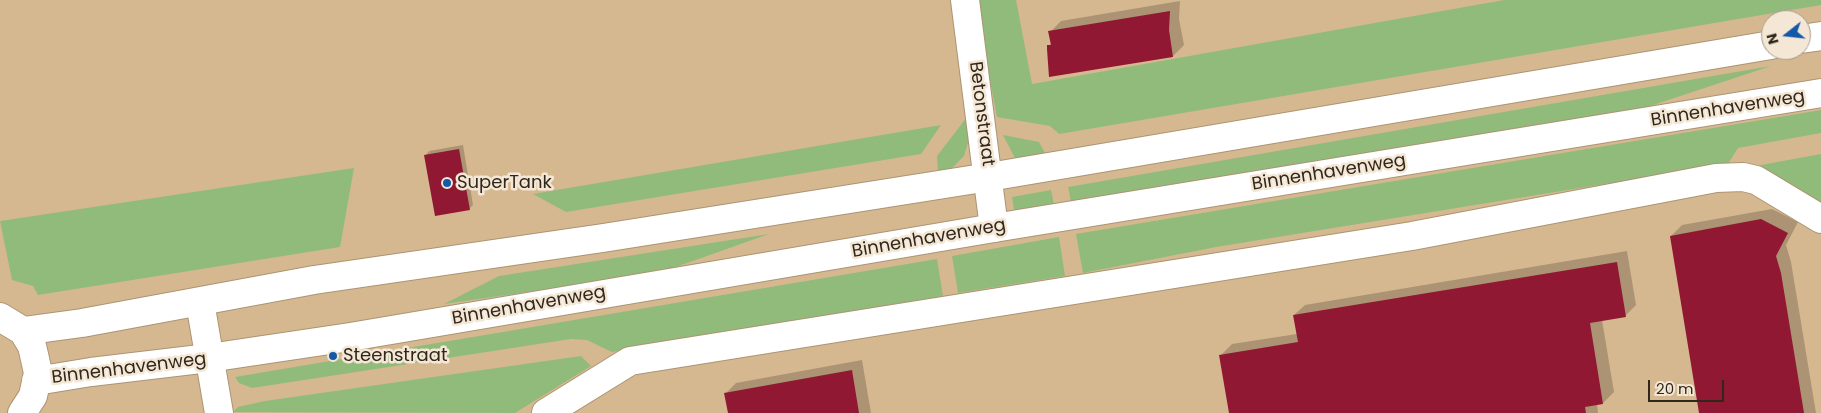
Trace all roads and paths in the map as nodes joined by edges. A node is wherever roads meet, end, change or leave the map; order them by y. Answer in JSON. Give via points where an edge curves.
{"nodes":[{"id":1,"x":965,"y":0,"type":"edge"},
{"id":2,"x":1761,"y":46,"type":"edge"},
{"id":3,"x":1821,"y":93,"type":"edge"},
{"id":4,"x":989,"y":177,"type":"junction"},
{"id":5,"x":1821,"y":219,"type":"edge"},
{"id":6,"x":994,"y":228,"type":"junction"},
{"id":7,"x":200,"y":302,"type":"junction"},
{"id":8,"x":11,"y":324,"type":"edge"},
{"id":9,"x":209,"y":358,"type":"junction"},
{"id":10,"x":36,"y":381,"type":"junction"},
{"id":11,"x":22,"y":413,"type":"edge"},
{"id":12,"x":219,"y":413,"type":"edge"},
{"id":13,"x":546,"y":413,"type":"edge"}],
"edges":[{"from":1,"to":4,"type":"main road","name":"Betonstraat"},
{"from":2,"to":4,"type":"main road"},
{"from":3,"to":6,"type":"main road","name":"Binnenhavenweg"},
{"from":4,"to":6,"type":"main road","name":"Betonstraat"},
{"from":4,"to":7,"type":"main road","via":[[314,280]]},
{"from":5,"to":13,"type":"main road","via":[[1756,180],[1716,178],[1412,236],[630,361]]},
{"from":6,"to":9,"type":"main road","name":"Binnenhavenweg"},
{"from":7,"to":8,"type":"main road"},
{"from":7,"to":9,"type":"main road"},
{"from":8,"to":10,"type":"main road","via":[[32,346]]},
{"from":9,"to":10,"type":"main road","name":"Binnenhavenweg"},
{"from":9,"to":12,"type":"main road"},
{"from":10,"to":11,"type":"main road","via":[[33,396]]}]}
